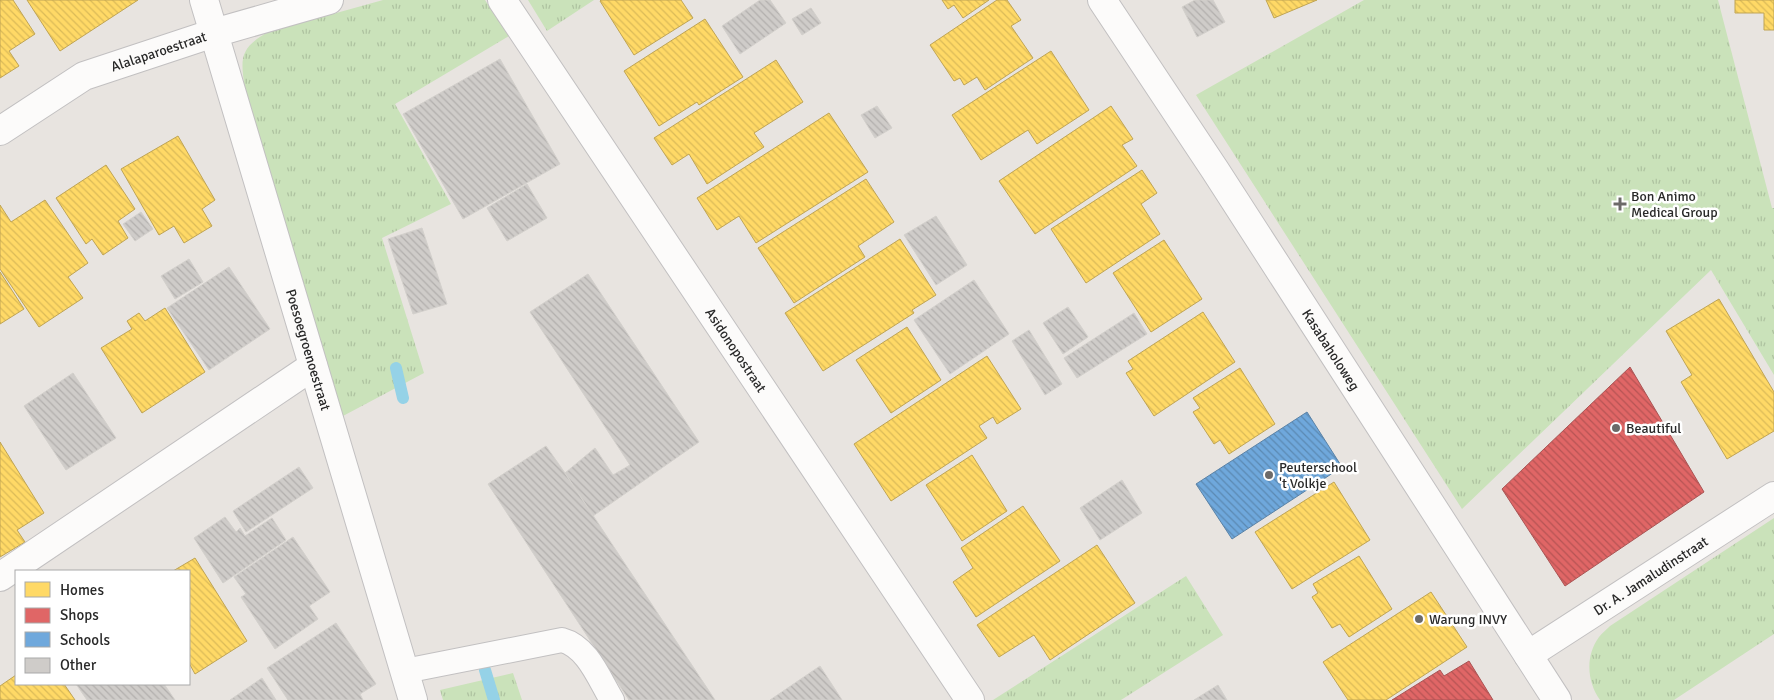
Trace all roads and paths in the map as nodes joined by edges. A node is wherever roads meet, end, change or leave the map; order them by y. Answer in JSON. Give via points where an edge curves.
{"nodes":[{"id":1,"x":204,"y":0,"type":"edge"},
{"id":2,"x":329,"y":0,"type":"edge"},
{"id":3,"x":502,"y":0,"type":"edge"},
{"id":4,"x":1102,"y":0,"type":"edge"},
{"id":5,"x":214,"y":33,"type":"junction"},
{"id":6,"x":0,"y":131,"type":"edge"},
{"id":7,"x":313,"y":366,"type":"junction"},
{"id":8,"x":1774,"y":496,"type":"edge"},
{"id":9,"x":0,"y":577,"type":"edge"},
{"id":10,"x":1528,"y":655,"type":"junction"},
{"id":11,"x":405,"y":671,"type":"junction"},
{"id":12,"x":413,"y":700,"type":"edge"},
{"id":13,"x":612,"y":700,"type":"edge"},
{"id":14,"x":970,"y":700,"type":"edge"},
{"id":15,"x":1557,"y":700,"type":"edge"}],
"edges":[{"from":1,"to":5,"type":"street","name":"Poesoegroenoestraat"},
{"from":2,"to":5,"type":"street","name":"Alalaparoestraat"},
{"from":3,"to":14,"type":"street","name":"Asidonopostraat"},
{"from":4,"to":10,"type":"street","name":"Kasabaholoweg"},
{"from":5,"to":6,"type":"street","name":"Alalaparoestraat","via":[[84,76]]},
{"from":5,"to":7,"type":"street","name":"Poesoegroenoestraat"},
{"from":7,"to":9,"type":"street"},
{"from":7,"to":11,"type":"street","name":"Poesoegroenoestraat"},
{"from":8,"to":10,"type":"street","name":"Dr. A. Jamaludinstraat"},
{"from":10,"to":15,"type":"street","name":"Kasabaholoweg"},
{"from":11,"to":12,"type":"street","name":"Poesoegroenoestraat"},
{"from":11,"to":13,"type":"lane","via":[[562,640],[583,652]]}]}
